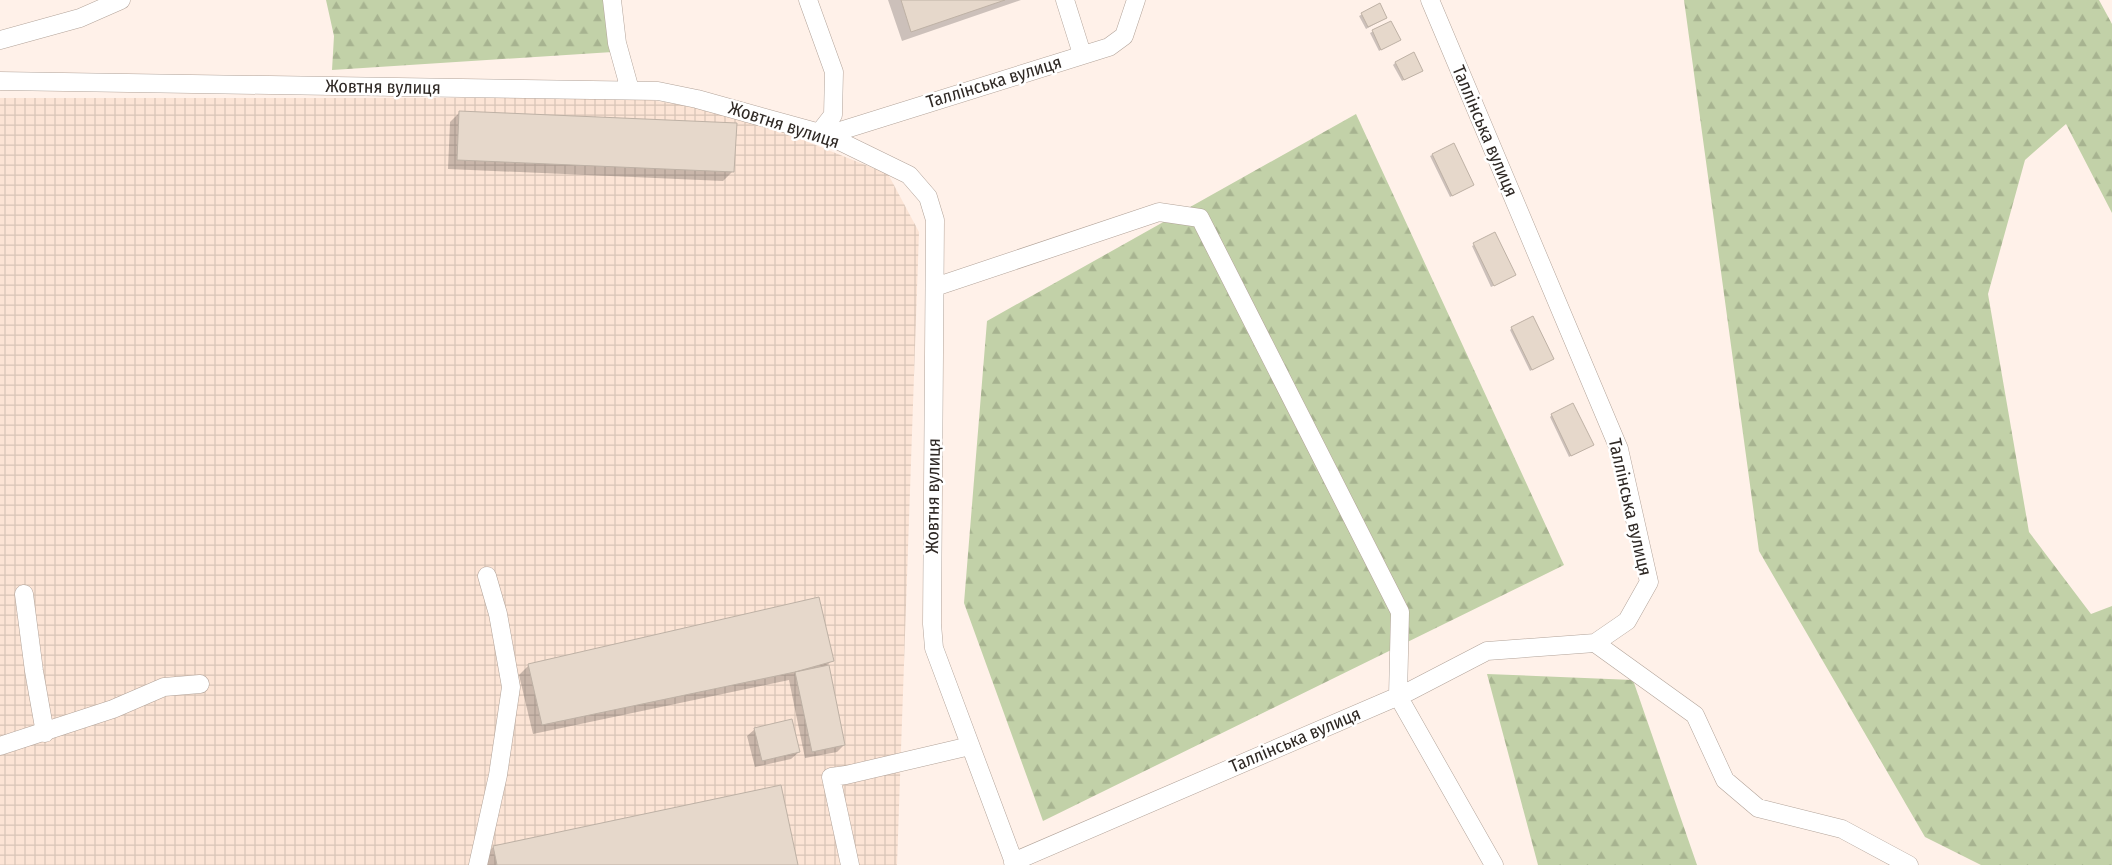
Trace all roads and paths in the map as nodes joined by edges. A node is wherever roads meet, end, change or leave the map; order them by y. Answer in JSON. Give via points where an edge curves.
{"nodes":[{"id":1,"x":121,"y":0,"type":"edge"},
{"id":2,"x":612,"y":0,"type":"edge"},
{"id":3,"x":808,"y":0,"type":"edge"},
{"id":4,"x":1065,"y":0,"type":"edge"},
{"id":5,"x":1136,"y":0,"type":"edge"},
{"id":6,"x":1430,"y":0,"type":"edge"},
{"id":7,"x":0,"y":40,"type":"edge"},
{"id":8,"x":1082,"y":54,"type":"junction"},
{"id":9,"x":0,"y":81,"type":"edge"},
{"id":10,"x":630,"y":90,"type":"junction"},
{"id":11,"x":823,"y":134,"type":"junction"},
{"id":12,"x":935,"y":287,"type":"junction"},
{"id":13,"x":486,"y":576,"type":"dead end"},
{"id":14,"x":24,"y":594,"type":"dead end"},
{"id":15,"x":1595,"y":642,"type":"junction"},
{"id":16,"x":200,"y":684,"type":"dead end"},
{"id":17,"x":1398,"y":696,"type":"junction"},
{"id":18,"x":44,"y":733,"type":"junction"},
{"id":19,"x":0,"y":746,"type":"edge"},
{"id":20,"x":970,"y":746,"type":"junction"},
{"id":21,"x":1014,"y":863,"type":"edge"},
{"id":22,"x":478,"y":865,"type":"edge"},
{"id":23,"x":850,"y":865,"type":"edge"},
{"id":24,"x":1494,"y":865,"type":"edge"},
{"id":25,"x":1910,"y":865,"type":"edge"}],
"edges":[{"from":1,"to":7,"type":"street","via":[[80,18]]},
{"from":2,"to":10,"type":"street","via":[[617,43]]},
{"from":3,"to":11,"type":"street","via":[[834,72],[833,115]]},
{"from":4,"to":8,"type":"street"},
{"from":5,"to":8,"type":"street","name":"Таллінська вулиця","via":[[1124,36],[1109,47]]},
{"from":6,"to":15,"type":"street","name":"Таллінська вулиця","via":[[1619,449],[1649,582],[1627,621]]},
{"from":8,"to":11,"type":"street","name":"Таллінська вулиця"},
{"from":9,"to":10,"type":"street","name":"Жовтня вулиця"},
{"from":10,"to":11,"type":"street","name":"Жовтня вулиця","via":[[658,91],[698,99]]},
{"from":11,"to":12,"type":"street","name":"Жовтня вулиця","via":[[909,175],[928,197],[935,220]]},
{"from":12,"to":17,"type":"street","via":[[1159,212],[1200,218],[1400,612]]},
{"from":12,"to":20,"type":"street","name":"Жовтня вулиця","via":[[932,624],[934,648]]},
{"from":13,"to":22,"type":"street","via":[[498,614],[511,687],[498,775]]},
{"from":14,"to":18,"type":"street"},
{"from":15,"to":17,"type":"street","name":"Таллінська вулиця","via":[[1487,651]]},
{"from":15,"to":25,"type":"street","via":[[1695,715],[1725,780],[1758,808],[1842,829]]},
{"from":16,"to":18,"type":"street","via":[[164,687]]},
{"from":17,"to":21,"type":"street","name":"Таллінська вулиця"},
{"from":17,"to":24,"type":"street"},
{"from":18,"to":19,"type":"street"},
{"from":20,"to":21,"type":"street","name":"Жовтня вулиця"},
{"from":20,"to":23,"type":"street","via":[[831,777]]}]}
